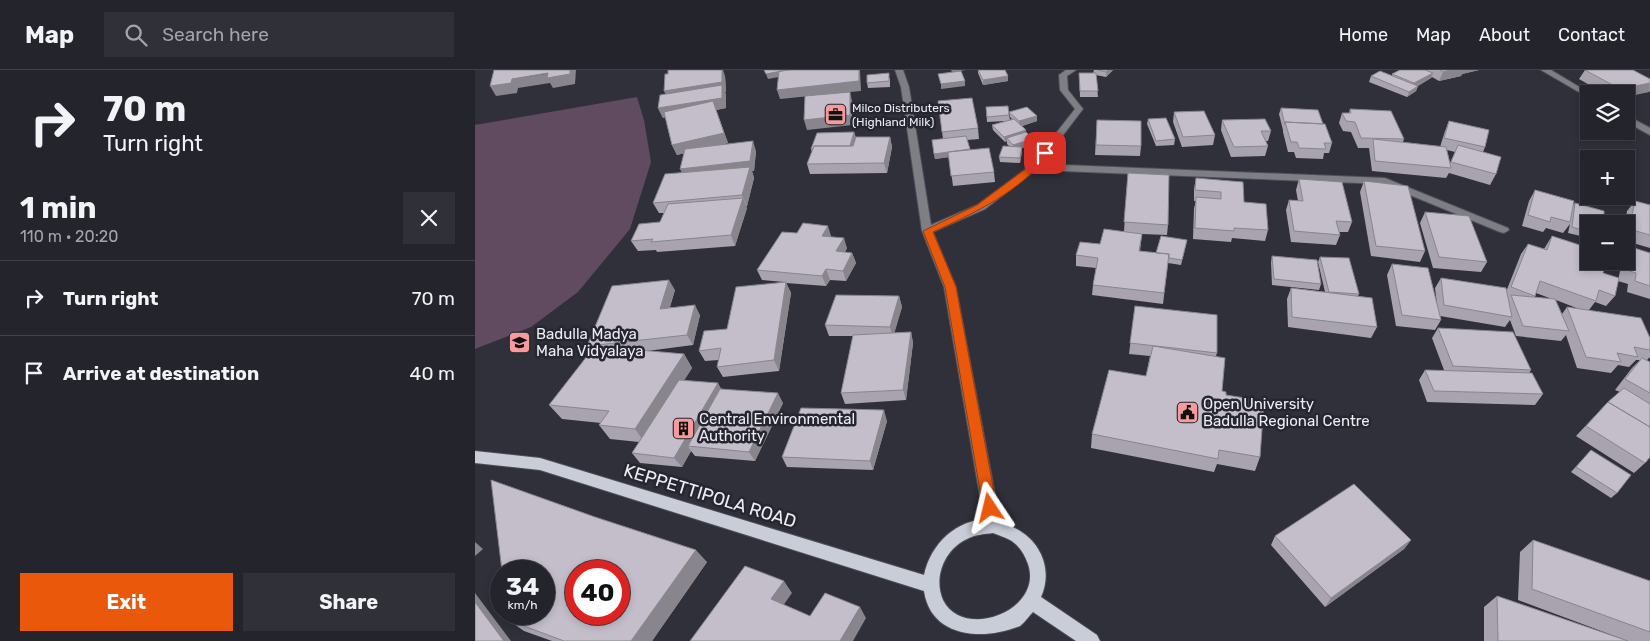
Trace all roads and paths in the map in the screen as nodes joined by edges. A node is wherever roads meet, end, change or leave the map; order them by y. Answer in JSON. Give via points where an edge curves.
{"nodes":[{"id":1,"x":899,"y":70,"type":"edge"},
{"id":2,"x":1072,"y":70,"type":"edge"},
{"id":3,"x":1545,"y":70,"type":"edge"},
{"id":4,"x":1580,"y":91,"type":"edge"},
{"id":5,"x":1635,"y":123,"type":"edge"},
{"id":6,"x":1650,"y":132,"type":"edge"},
{"id":7,"x":1034,"y":167,"type":"junction"},
{"id":8,"x":1504,"y":230,"type":"dead end"},
{"id":9,"x":927,"y":231,"type":"junction"},
{"id":10,"x":475,"y":457,"type":"edge"},
{"id":11,"x":993,"y":526,"type":"junction"},
{"id":12,"x":931,"y":585,"type":"junction"},
{"id":13,"x":1032,"y":601,"type":"junction"},
{"id":14,"x":1091,"y":641,"type":"edge"}],
"edges":[{"from":1,"to":9,"type":"street","via":[[905,87]]},
{"from":2,"to":7,"type":"street","via":[[1063,75],[1064,90],[1079,109]]},
{"from":3,"to":4,"type":"street"},
{"from":5,"to":6,"type":"street"},
{"from":7,"to":8,"type":"street","via":[[1385,181]]},
{"from":7,"to":9,"type":"street","via":[[981,207]]},
{"from":9,"to":11,"type":"street","via":[[950,287]]},
{"from":10,"to":12,"type":"main road","name":"KEPPETTIPOLA ROAD","via":[[540,464]]},
{"from":11,"to":12,"type":"main road","via":[[975,528],[956,536],[942,549],[933,566]]},
{"from":11,"to":13,"type":"main road","via":[[1009,530],[1023,539],[1033,552],[1039,568],[1039,584]]},
{"from":12,"to":13,"type":"main road","via":[[935,604],[946,619],[963,628],[982,631],[1002,626],[1020,616]]},
{"from":13,"to":14,"type":"main road"}]}
